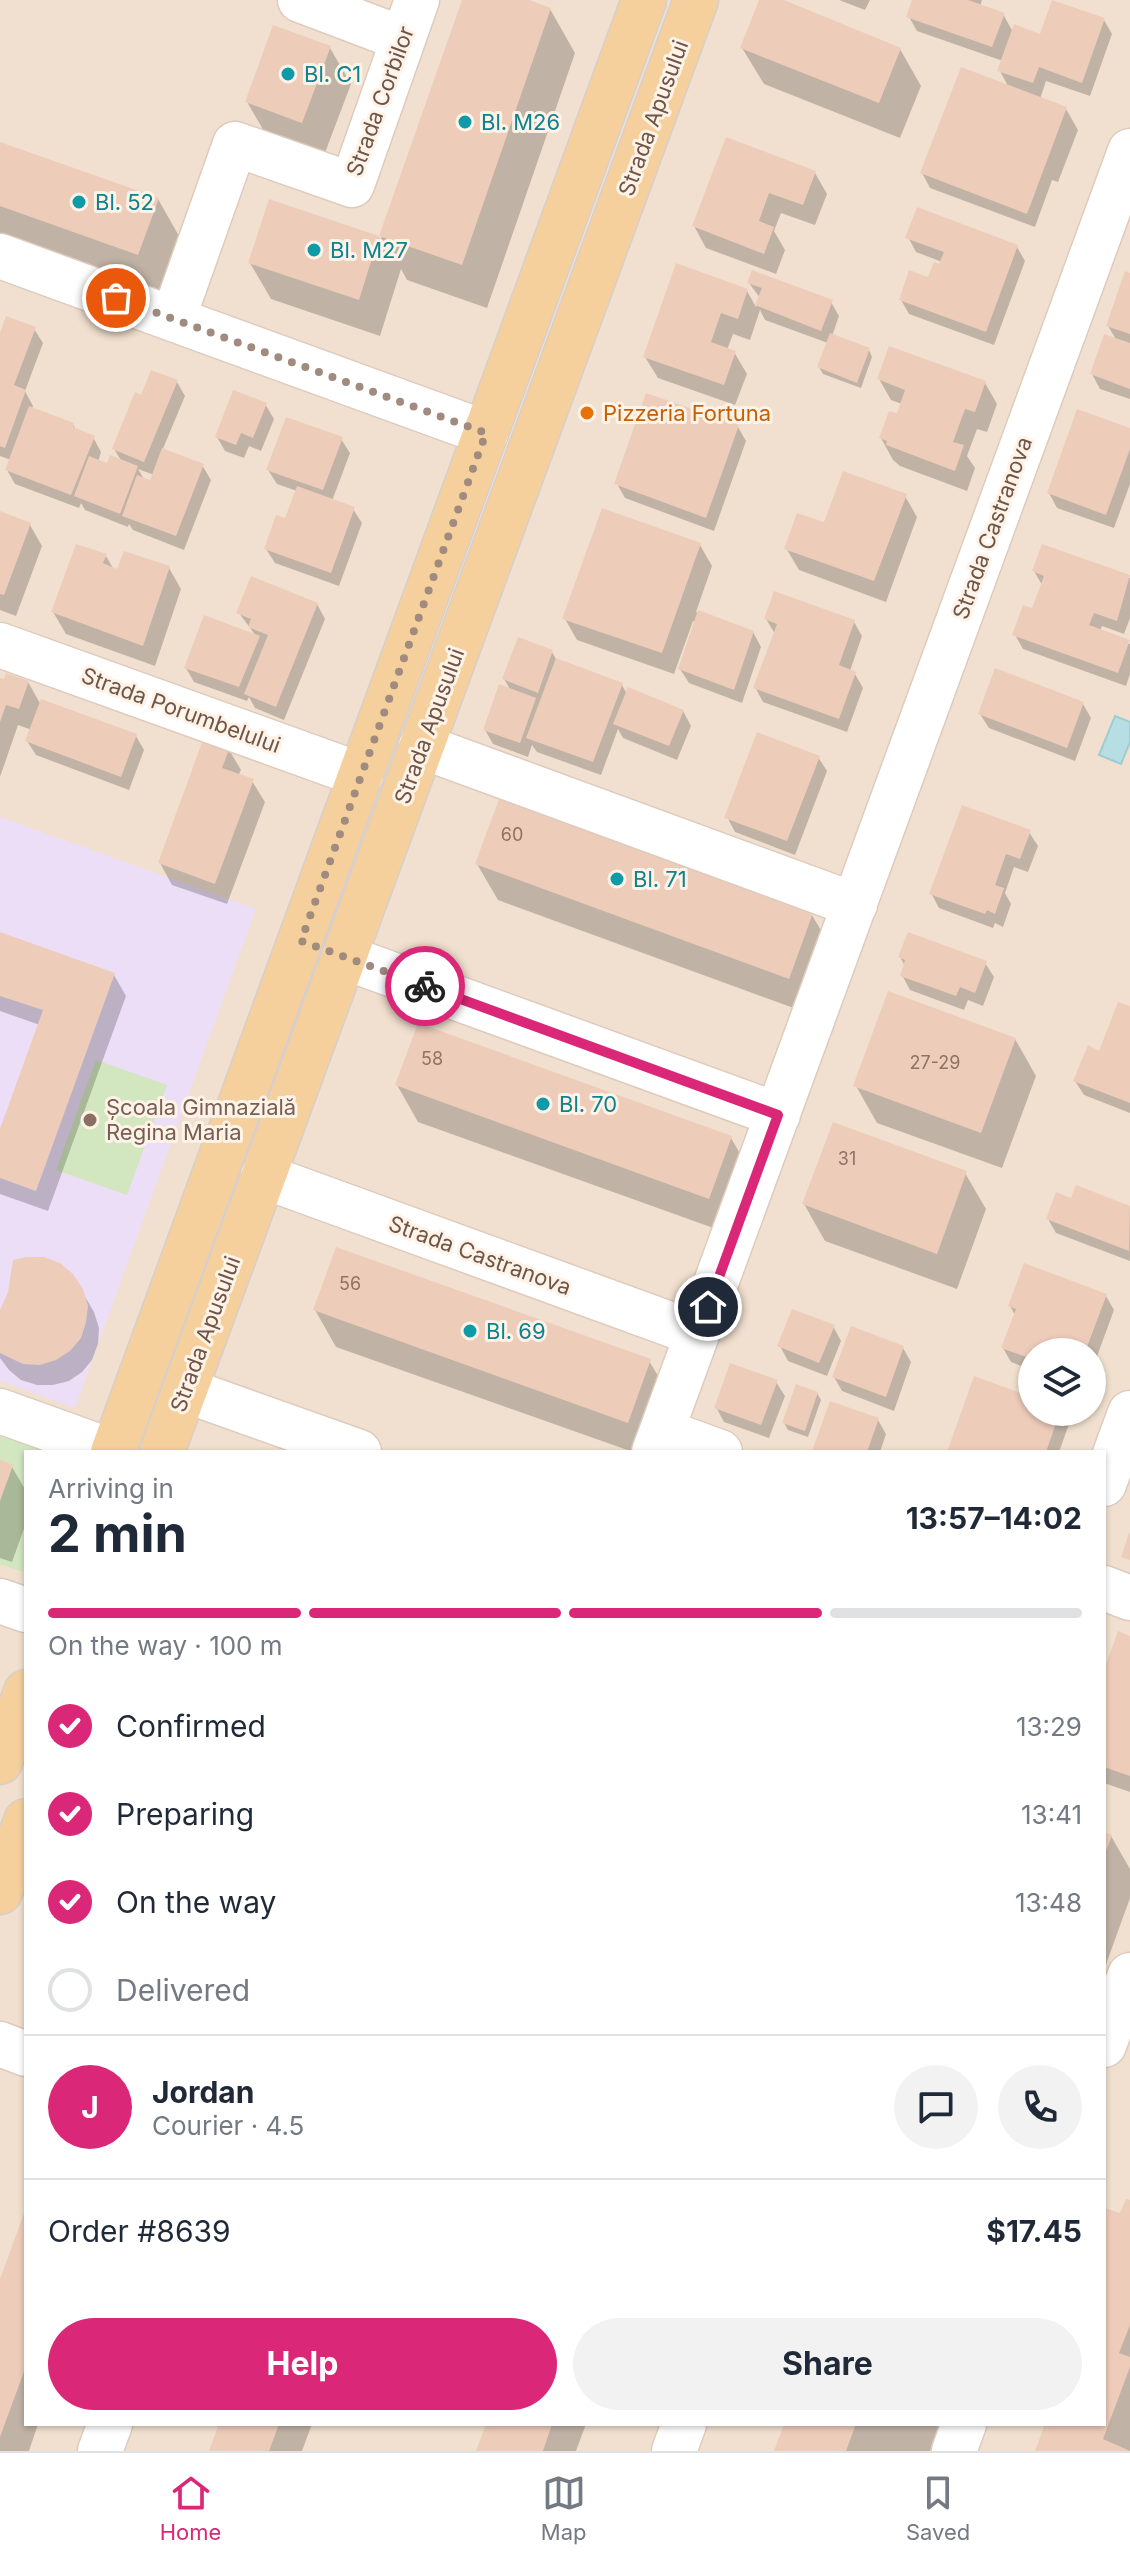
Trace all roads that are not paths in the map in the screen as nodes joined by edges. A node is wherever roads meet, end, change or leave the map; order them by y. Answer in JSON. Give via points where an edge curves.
{"nodes":[{"id":1,"x":300,"y":0,"type":"edge"},
{"id":2,"x":644,"y":0,"type":"edge"},
{"id":3,"x":696,"y":0,"type":"edge"},
{"id":4,"x":410,"y":19,"type":"edge"},
{"id":5,"x":1130,"y":151,"type":"edge"},
{"id":6,"x":0,"y":256,"type":"edge"},
{"id":7,"x":173,"y":319,"type":"junction"},
{"id":8,"x":486,"y":433,"type":"junction"},
{"id":9,"x":0,"y":645,"type":"edge"},
{"id":10,"x":377,"y":731,"type":"junction"},
{"id":11,"x":421,"y":746,"type":"junction"},
{"id":12,"x":361,"y":775,"type":"junction"},
{"id":13,"x":855,"y":905,"type":"junction"},
{"id":14,"x":301,"y":941,"type":"junction"},
{"id":15,"x":344,"y":957,"type":"junction"},
{"id":16,"x":778,"y":1115,"type":"junction"},
{"id":17,"x":263,"y":1176,"type":"junction"},
{"id":18,"x":697,"y":1334,"type":"junction"},
{"id":19,"x":185,"y":1390,"type":"junction"},
{"id":20,"x":0,"y":1411,"type":"edge"},
{"id":21,"x":1130,"y":1413,"type":"edge"},
{"id":22,"x":658,"y":1442,"type":"edge"},
{"id":23,"x":108,"y":1450,"type":"edge"},
{"id":24,"x":115,"y":1450,"type":"edge"},
{"id":25,"x":163,"y":1450,"type":"edge"},
{"id":26,"x":353,"y":1450,"type":"edge"},
{"id":27,"x":708,"y":1450,"type":"edge"},
{"id":28,"x":1106,"y":1479,"type":"edge"},
{"id":29,"x":1106,"y":1589,"type":"edge"},
{"id":30,"x":1130,"y":1598,"type":"edge"},
{"id":31,"x":0,"y":1601,"type":"edge"},
{"id":32,"x":24,"y":1609,"type":"edge"},
{"id":33,"x":24,"y":1697,"type":"edge"},
{"id":34,"x":0,"y":1762,"type":"edge"},
{"id":35,"x":24,"y":1826,"type":"edge"},
{"id":36,"x":0,"y":1892,"type":"edge"},
{"id":37,"x":1130,"y":1975,"type":"edge"},
{"id":38,"x":1106,"y":2040,"type":"edge"},
{"id":39,"x":0,"y":2044,"type":"edge"},
{"id":40,"x":24,"y":2053,"type":"edge"},
{"id":41,"x":109,"y":2426,"type":"edge"},
{"id":42,"x":683,"y":2426,"type":"edge"},
{"id":43,"x":963,"y":2426,"type":"edge"},
{"id":44,"x":100,"y":2451,"type":"edge"},
{"id":45,"x":674,"y":2451,"type":"edge"},
{"id":46,"x":954,"y":2451,"type":"edge"}],
"edges":[{"from":1,"to":4,"type":"street"},
{"from":2,"to":8,"type":"main road","name":"Strada Apusului"},
{"from":3,"to":11,"type":"main road","name":"Strada Apusului"},
{"from":4,"to":7,"type":"street","name":"Strada Corbilor","via":[[352,185],[235,144]]},
{"from":5,"to":13,"type":"street","name":"Strada Castranova"},
{"from":6,"to":7,"type":"street"},
{"from":7,"to":8,"type":"street"},
{"from":8,"to":10,"type":"main road","name":"Strada Apusului"},
{"from":9,"to":12,"type":"street","name":"Strada Porumbelului"},
{"from":10,"to":11,"type":"main road"},
{"from":10,"to":12,"type":"main road","name":"Strada Apusului"},
{"from":11,"to":13,"type":"street"},
{"from":11,"to":15,"type":"main road","name":"Strada Apusului"},
{"from":12,"to":14,"type":"main road","name":"Strada Apusului"},
{"from":13,"to":16,"type":"street","name":"Strada Castranova"},
{"from":14,"to":15,"type":"main road"},
{"from":14,"to":24,"type":"main road","name":"Strada Apusului"},
{"from":15,"to":16,"type":"street"},
{"from":15,"to":17,"type":"main road","name":"Strada Apusului"},
{"from":16,"to":18,"type":"street","name":"Strada Castranova"},
{"from":17,"to":18,"type":"street","name":"Strada Castranova"},
{"from":17,"to":19,"type":"main road","name":"Strada Apusului"},
{"from":18,"to":22,"type":"street","name":"Strada Castranova"},
{"from":19,"to":25,"type":"main road","name":"Strada Apusului"},
{"from":19,"to":26,"type":"street"},
{"from":20,"to":23,"type":"street"},
{"from":21,"to":28,"type":"street"},
{"from":22,"to":27,"type":"street"},
{"from":29,"to":30,"type":"street"},
{"from":31,"to":32,"type":"street"},
{"from":33,"to":34,"type":"main road"},
{"from":35,"to":36,"type":"main road"},
{"from":37,"to":38,"type":"street"},
{"from":39,"to":40,"type":"street"},
{"from":41,"to":44,"type":"street"},
{"from":42,"to":45,"type":"street"},
{"from":43,"to":46,"type":"street"}]}
